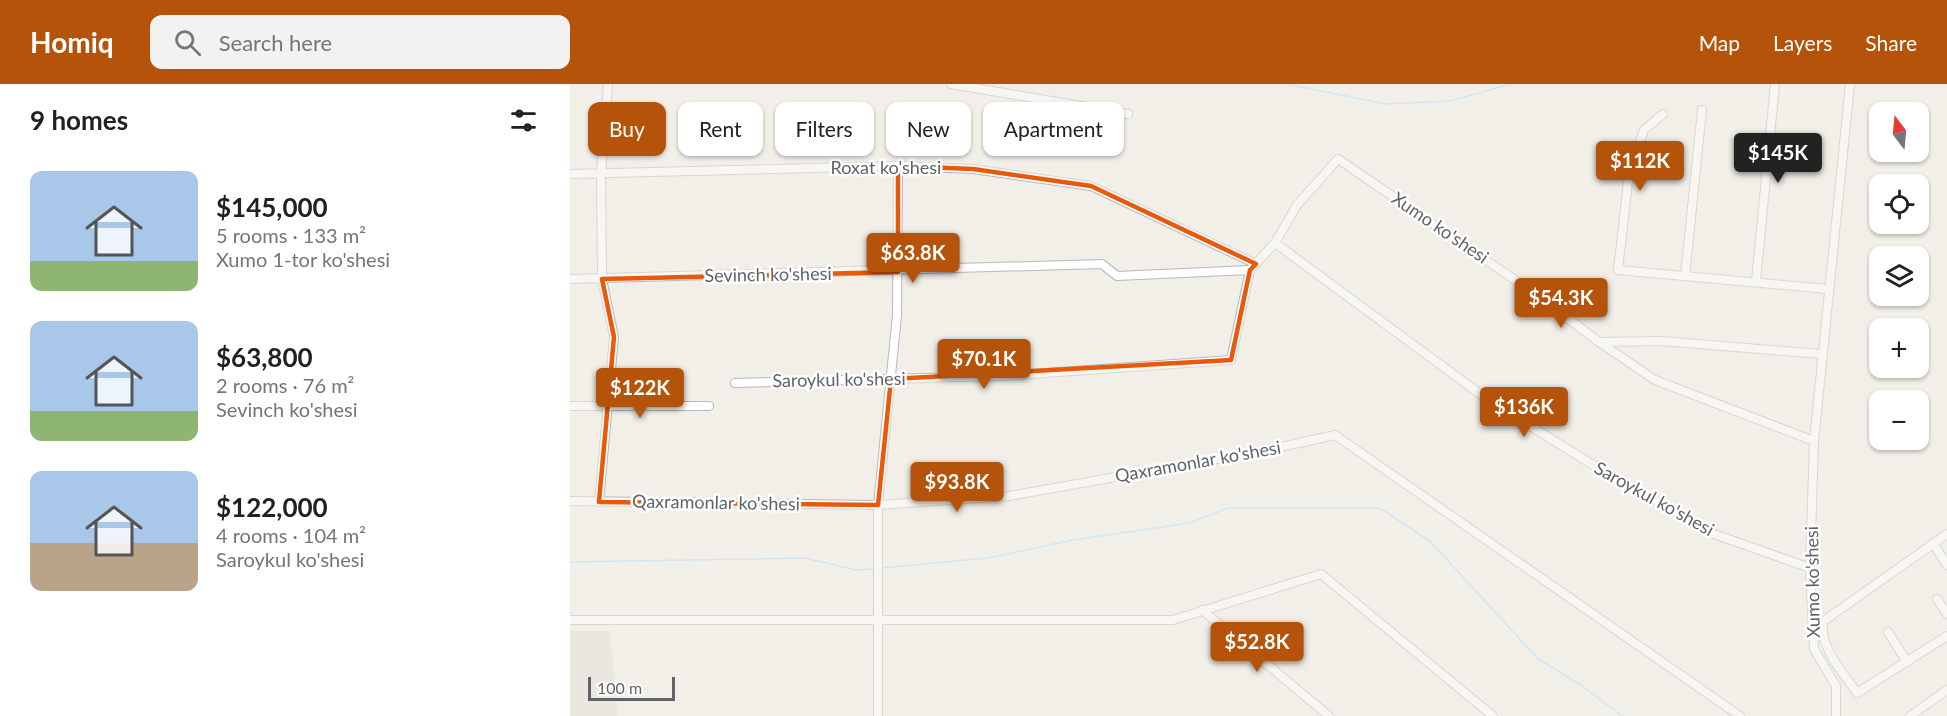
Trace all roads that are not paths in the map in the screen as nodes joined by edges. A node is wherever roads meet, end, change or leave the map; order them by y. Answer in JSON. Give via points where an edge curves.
{"nodes":[{"id":1,"x":608,"y":84,"type":"edge"},
{"id":2,"x":951,"y":84,"type":"edge"},
{"id":3,"x":1775,"y":84,"type":"edge"},
{"id":4,"x":1850,"y":84,"type":"edge"},
{"id":5,"x":1702,"y":110,"type":"dead end"},
{"id":6,"x":1128,"y":114,"type":"dead end"},
{"id":7,"x":1663,"y":114,"type":"dead end"},
{"id":8,"x":898,"y":166,"type":"junction"},
{"id":9,"x":601,"y":173,"type":"junction"},
{"id":10,"x":570,"y":174,"type":"edge"},
{"id":11,"x":1275,"y":243,"type":"junction"},
{"id":12,"x":1253,"y":267,"type":"junction"},
{"id":13,"x":898,"y":272,"type":"junction"},
{"id":14,"x":1685,"y":276,"type":"junction"},
{"id":15,"x":570,"y":279,"type":"edge"},
{"id":16,"x":602,"y":279,"type":"junction"},
{"id":17,"x":1756,"y":280,"type":"junction"},
{"id":18,"x":1827,"y":289,"type":"junction"},
{"id":19,"x":1599,"y":342,"type":"junction"},
{"id":20,"x":1821,"y":354,"type":"junction"},
{"id":21,"x":891,"y":379,"type":"junction"},
{"id":22,"x":735,"y":383,"type":"dead end"},
{"id":23,"x":570,"y":406,"type":"edge"},
{"id":24,"x":608,"y":406,"type":"junction"},
{"id":25,"x":709,"y":406,"type":"dead end"},
{"id":26,"x":1814,"y":441,"type":"junction"},
{"id":27,"x":570,"y":501,"type":"edge"},
{"id":28,"x":599,"y":502,"type":"junction"},
{"id":29,"x":878,"y":505,"type":"junction"},
{"id":30,"x":1947,"y":534,"type":"edge"},
{"id":31,"x":1933,"y":543,"type":"junction"},
{"id":32,"x":1947,"y":565,"type":"edge"},
{"id":33,"x":1810,"y":568,"type":"junction"},
{"id":34,"x":1937,"y":599,"type":"dead end"},
{"id":35,"x":1202,"y":610,"type":"junction"},
{"id":36,"x":1947,"y":615,"type":"edge"},
{"id":37,"x":570,"y":620,"type":"edge"},
{"id":38,"x":877,"y":621,"type":"junction"},
{"id":39,"x":1888,"y":632,"type":"dead end"},
{"id":40,"x":1947,"y":636,"type":"edge"},
{"id":41,"x":1907,"y":662,"type":"junction"},
{"id":42,"x":1947,"y":690,"type":"edge"},
{"id":43,"x":878,"y":716,"type":"edge"},
{"id":44,"x":1329,"y":716,"type":"edge"},
{"id":45,"x":1492,"y":716,"type":"edge"},
{"id":46,"x":1740,"y":716,"type":"edge"},
{"id":47,"x":1836,"y":716,"type":"edge"},
{"id":48,"x":1910,"y":716,"type":"edge"}],
"edges":[{"from":1,"to":9,"type":"street"},
{"from":2,"to":6,"type":"street"},
{"from":3,"to":17,"type":"street"},
{"from":4,"to":18,"type":"street","name":"Xumo ko'shesi"},
{"from":5,"to":14,"type":"street"},
{"from":7,"to":14,"type":"street","via":[[1644,130],[1629,173],[1618,270]]},
{"from":8,"to":9,"type":"street","name":"Roxat ko'shesi"},
{"from":8,"to":12,"type":"street","name":"Roxat ko'shesi","via":[[973,169],[1091,186]]},
{"from":8,"to":13,"type":"street"},
{"from":9,"to":10,"type":"street","name":"Roxat ko'shesi"},
{"from":9,"to":16,"type":"street"},
{"from":11,"to":12,"type":"street"},
{"from":11,"to":19,"type":"street","name":"Xumo ko'shesi","via":[[1297,206],[1338,159]]},
{"from":11,"to":33,"type":"street","name":"Saroykul ko'shesi","via":[[1486,399],[1588,462],[1714,534]]},
{"from":12,"to":13,"type":"street","name":"Sevinch ko'shesi","via":[[1118,276],[1102,264]]},
{"from":12,"to":21,"type":"street","name":"Saroykul ko'shesi","via":[[1231,360],[1001,376]]},
{"from":13,"to":16,"type":"street","name":"Sevinch ko'shesi"},
{"from":13,"to":21,"type":"street"},
{"from":14,"to":17,"type":"street"},
{"from":15,"to":16,"type":"street","name":"Sevinch ko'shesi"},
{"from":16,"to":24,"type":"street","via":[[614,337]]},
{"from":17,"to":18,"type":"street"},
{"from":18,"to":20,"type":"street","name":"Xumo ko'shesi"},
{"from":19,"to":20,"type":"street","via":[[1662,341]]},
{"from":19,"to":26,"type":"street","name":"Xumo ko'shesi","via":[[1655,380]]},
{"from":20,"to":26,"type":"street","name":"Xumo ko'shesi"},
{"from":21,"to":22,"type":"street","name":"Saroykul ko'shesi"},
{"from":21,"to":29,"type":"street"},
{"from":23,"to":24,"type":"street"},
{"from":24,"to":25,"type":"street"},
{"from":24,"to":28,"type":"street"},
{"from":26,"to":33,"type":"street","name":"Xumo ko'shesi"},
{"from":27,"to":28,"type":"street","name":"Qaxramonlar ko'shesi"},
{"from":28,"to":29,"type":"street","name":"Qaxramonlar ko'shesi"},
{"from":29,"to":38,"type":"street"},
{"from":29,"to":46,"type":"street","name":"Qaxramonlar ko'shesi","via":[[1009,496],[1335,435]]},
{"from":30,"to":31,"type":"street"},
{"from":31,"to":32,"type":"street"},
{"from":31,"to":41,"type":"street","via":[[1823,622],[1826,646],[1857,693]]},
{"from":33,"to":47,"type":"street","name":"Xumo ko'shesi","via":[[1814,649],[1836,686]]},
{"from":34,"to":36,"type":"street"},
{"from":35,"to":38,"type":"street","via":[[1173,620]]},
{"from":35,"to":44,"type":"street"},
{"from":35,"to":45,"type":"street","via":[[1321,574]]},
{"from":37,"to":38,"type":"street"},
{"from":38,"to":43,"type":"street"},
{"from":39,"to":41,"type":"street"},
{"from":40,"to":41,"type":"street"},
{"from":42,"to":48,"type":"street"}]}
